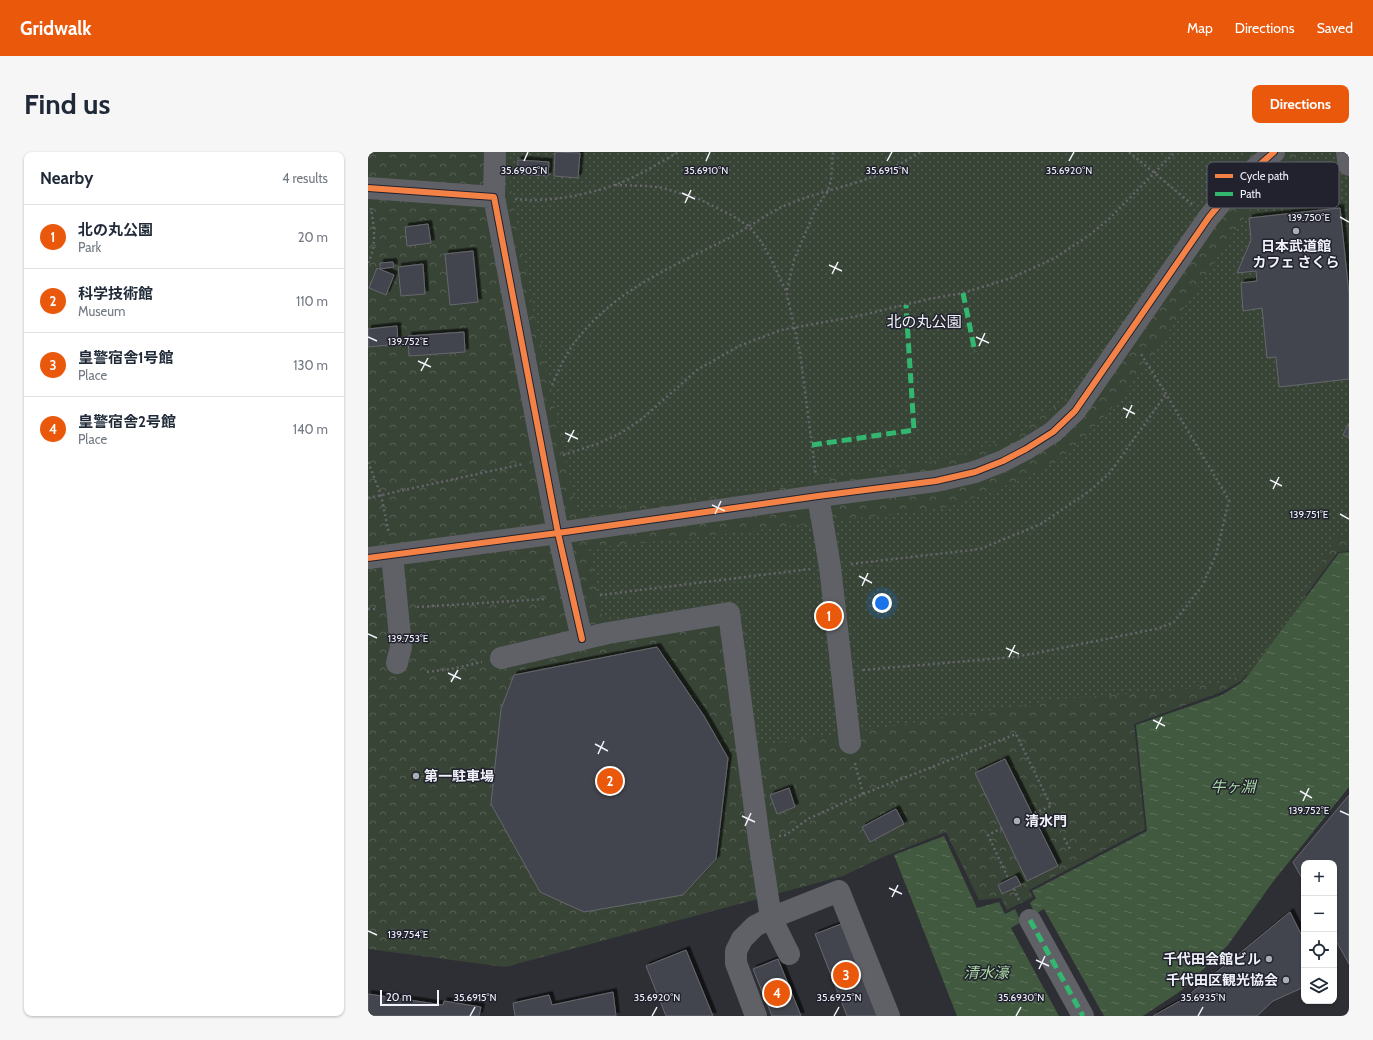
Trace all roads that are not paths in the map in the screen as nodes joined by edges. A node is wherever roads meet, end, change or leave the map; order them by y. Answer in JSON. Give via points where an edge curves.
{"nodes":[{"id":1,"x":496,"y":152,"type":"edge"},
{"id":2,"x":1274,"y":152,"type":"edge"},
{"id":3,"x":1348,"y":152,"type":"edge"},
{"id":4,"x":1263,"y":162,"type":"edge"},
{"id":5,"x":1349,"y":165,"type":"edge"},
{"id":6,"x":494,"y":196,"type":"junction"},
{"id":7,"x":369,"y":198,"type":"edge"},
{"id":8,"x":1216,"y":208,"type":"edge"},
{"id":9,"x":818,"y":496,"type":"junction"},
{"id":10,"x":558,"y":533,"type":"junction"},
{"id":11,"x":392,"y":554,"type":"junction"},
{"id":12,"x":368,"y":558,"type":"edge"},
{"id":13,"x":582,"y":639,"type":"junction"},
{"id":14,"x":501,"y":658,"type":"road end"},
{"id":15,"x":397,"y":663,"type":"dead end"},
{"id":16,"x":852,"y":751,"type":"road end"},
{"id":17,"x":1025,"y":911,"type":"road end"},
{"id":18,"x":771,"y":918,"type":"junction"},
{"id":19,"x":789,"y":954,"type":"dead end"},
{"id":20,"x":756,"y":1016,"type":"edge"},
{"id":21,"x":889,"y":1016,"type":"edge"},
{"id":22,"x":1084,"y":1016,"type":"edge"}],
"edges":[{"from":1,"to":6,"type":"street"},
{"from":2,"to":4,"type":"street"},
{"from":3,"to":5,"type":"street"},
{"from":6,"to":7,"type":"street"},
{"from":6,"to":10,"type":"street"},
{"from":8,"to":9,"type":"street","via":[[1075,411],[1053,432],[1003,461],[975,472],[936,480]]},
{"from":9,"to":10,"type":"street"},
{"from":9,"to":16,"type":"street","via":[[830,567]]},
{"from":10,"to":11,"type":"street"},
{"from":10,"to":13,"type":"street"},
{"from":11,"to":12,"type":"street"},
{"from":11,"to":15,"type":"street","via":[[401,647]]},
{"from":13,"to":14,"type":"street"},
{"from":13,"to":18,"type":"street","via":[[729,613]]},
{"from":17,"to":22,"type":"street"},
{"from":18,"to":19,"type":"street"},
{"from":18,"to":20,"type":"street","via":[[755,926],[742,939],[736,951],[736,963]]},
{"from":18,"to":21,"type":"street","via":[[839,891]]}]}
